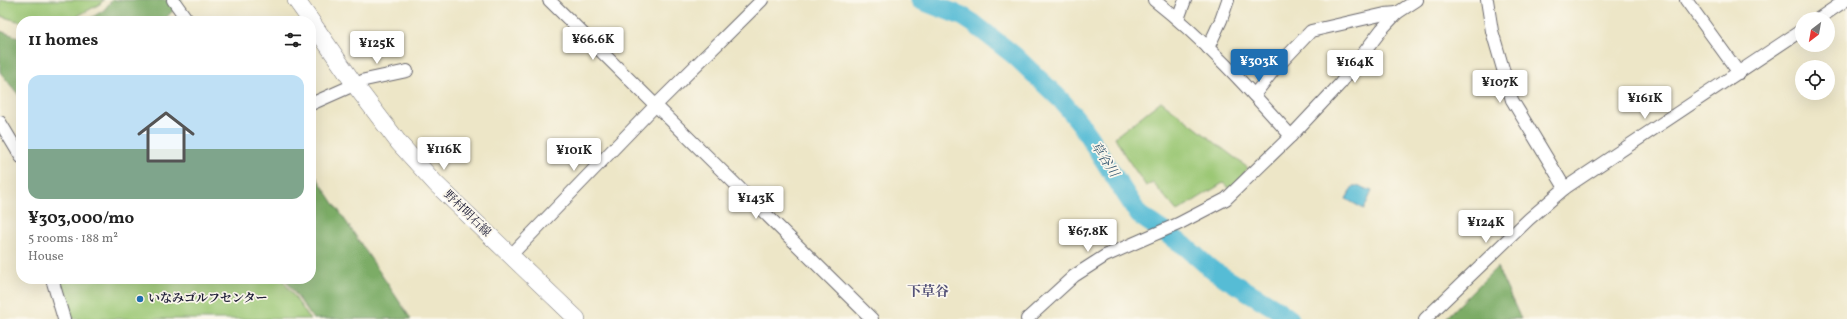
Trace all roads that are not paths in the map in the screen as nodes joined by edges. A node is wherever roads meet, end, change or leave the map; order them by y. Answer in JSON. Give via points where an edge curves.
{"nodes":[{"id":1,"x":173,"y":0,"type":"edge"},
{"id":2,"x":549,"y":0,"type":"edge"},
{"id":3,"x":762,"y":0,"type":"edge"},
{"id":4,"x":1154,"y":0,"type":"edge"},
{"id":5,"x":1185,"y":0,"type":"edge"},
{"id":6,"x":1228,"y":0,"type":"edge"},
{"id":7,"x":1417,"y":0,"type":"edge"},
{"id":8,"x":1487,"y":0,"type":"edge"},
{"id":9,"x":1686,"y":0,"type":"edge"},
{"id":10,"x":1846,"y":0,"type":"edge"},
{"id":11,"x":298,"y":1,"type":"edge"},
{"id":12,"x":1828,"y":12,"type":"edge"},
{"id":13,"x":1397,"y":13,"type":"junction"},
{"id":14,"x":184,"y":16,"type":"edge"},
{"id":15,"x":308,"y":16,"type":"edge"},
{"id":16,"x":1178,"y":19,"type":"junction"},
{"id":17,"x":316,"y":28,"type":"edge"},
{"id":18,"x":1795,"y":35,"type":"edge"},
{"id":19,"x":1208,"y":48,"type":"junction"},
{"id":20,"x":407,"y":71,"type":"dead end"},
{"id":21,"x":1739,"y":73,"type":"junction"},
{"id":22,"x":355,"y":85,"type":"junction"},
{"id":23,"x":1254,"y":95,"type":"junction"},
{"id":24,"x":316,"y":102,"type":"edge"},
{"id":25,"x":655,"y":106,"type":"junction"},
{"id":26,"x":0,"y":122,"type":"edge"},
{"id":27,"x":1291,"y":136,"type":"junction"},
{"id":28,"x":16,"y":149,"type":"edge"},
{"id":29,"x":1564,"y":188,"type":"junction"},
{"id":30,"x":511,"y":255,"type":"junction"},
{"id":31,"x":54,"y":284,"type":"edge"},
{"id":32,"x":64,"y":319,"type":"edge"},
{"id":33,"x":577,"y":319,"type":"edge"},
{"id":34,"x":872,"y":319,"type":"edge"},
{"id":35,"x":1027,"y":319,"type":"edge"},
{"id":36,"x":1425,"y":319,"type":"edge"}],
"edges":[{"from":1,"to":14,"type":"street"},
{"from":2,"to":25,"type":"street"},
{"from":3,"to":25,"type":"street"},
{"from":4,"to":16,"type":"street"},
{"from":5,"to":16,"type":"street"},
{"from":6,"to":19,"type":"street"},
{"from":7,"to":13,"type":"street"},
{"from":8,"to":29,"type":"street","via":[[1492,31],[1512,100]]},
{"from":9,"to":21,"type":"street"},
{"from":10,"to":12,"type":"street"},
{"from":11,"to":15,"type":"main road","name":"野村明石線"},
{"from":13,"to":23,"type":"street","via":[[1311,31]]},
{"from":13,"to":27,"type":"street","via":[[1382,28],[1340,84]]},
{"from":16,"to":19,"type":"street"},
{"from":17,"to":22,"type":"main road","name":"野村明石線"},
{"from":18,"to":21,"type":"street"},
{"from":19,"to":23,"type":"street"},
{"from":20,"to":22,"type":"street","via":[[365,80]]},
{"from":21,"to":29,"type":"street"},
{"from":22,"to":24,"type":"street"},
{"from":22,"to":30,"type":"main road","name":"野村明石線","via":[[398,142],[436,184]]},
{"from":23,"to":27,"type":"street"},
{"from":25,"to":30,"type":"street"},
{"from":25,"to":34,"type":"street"},
{"from":26,"to":28,"type":"street"},
{"from":27,"to":35,"type":"street","via":[[1226,199],[1178,224],[1105,256],[1074,276]]},
{"from":29,"to":36,"type":"street","via":[[1528,219]]},
{"from":30,"to":33,"type":"main road","name":"野村明石線"},
{"from":31,"to":32,"type":"street"}]}
